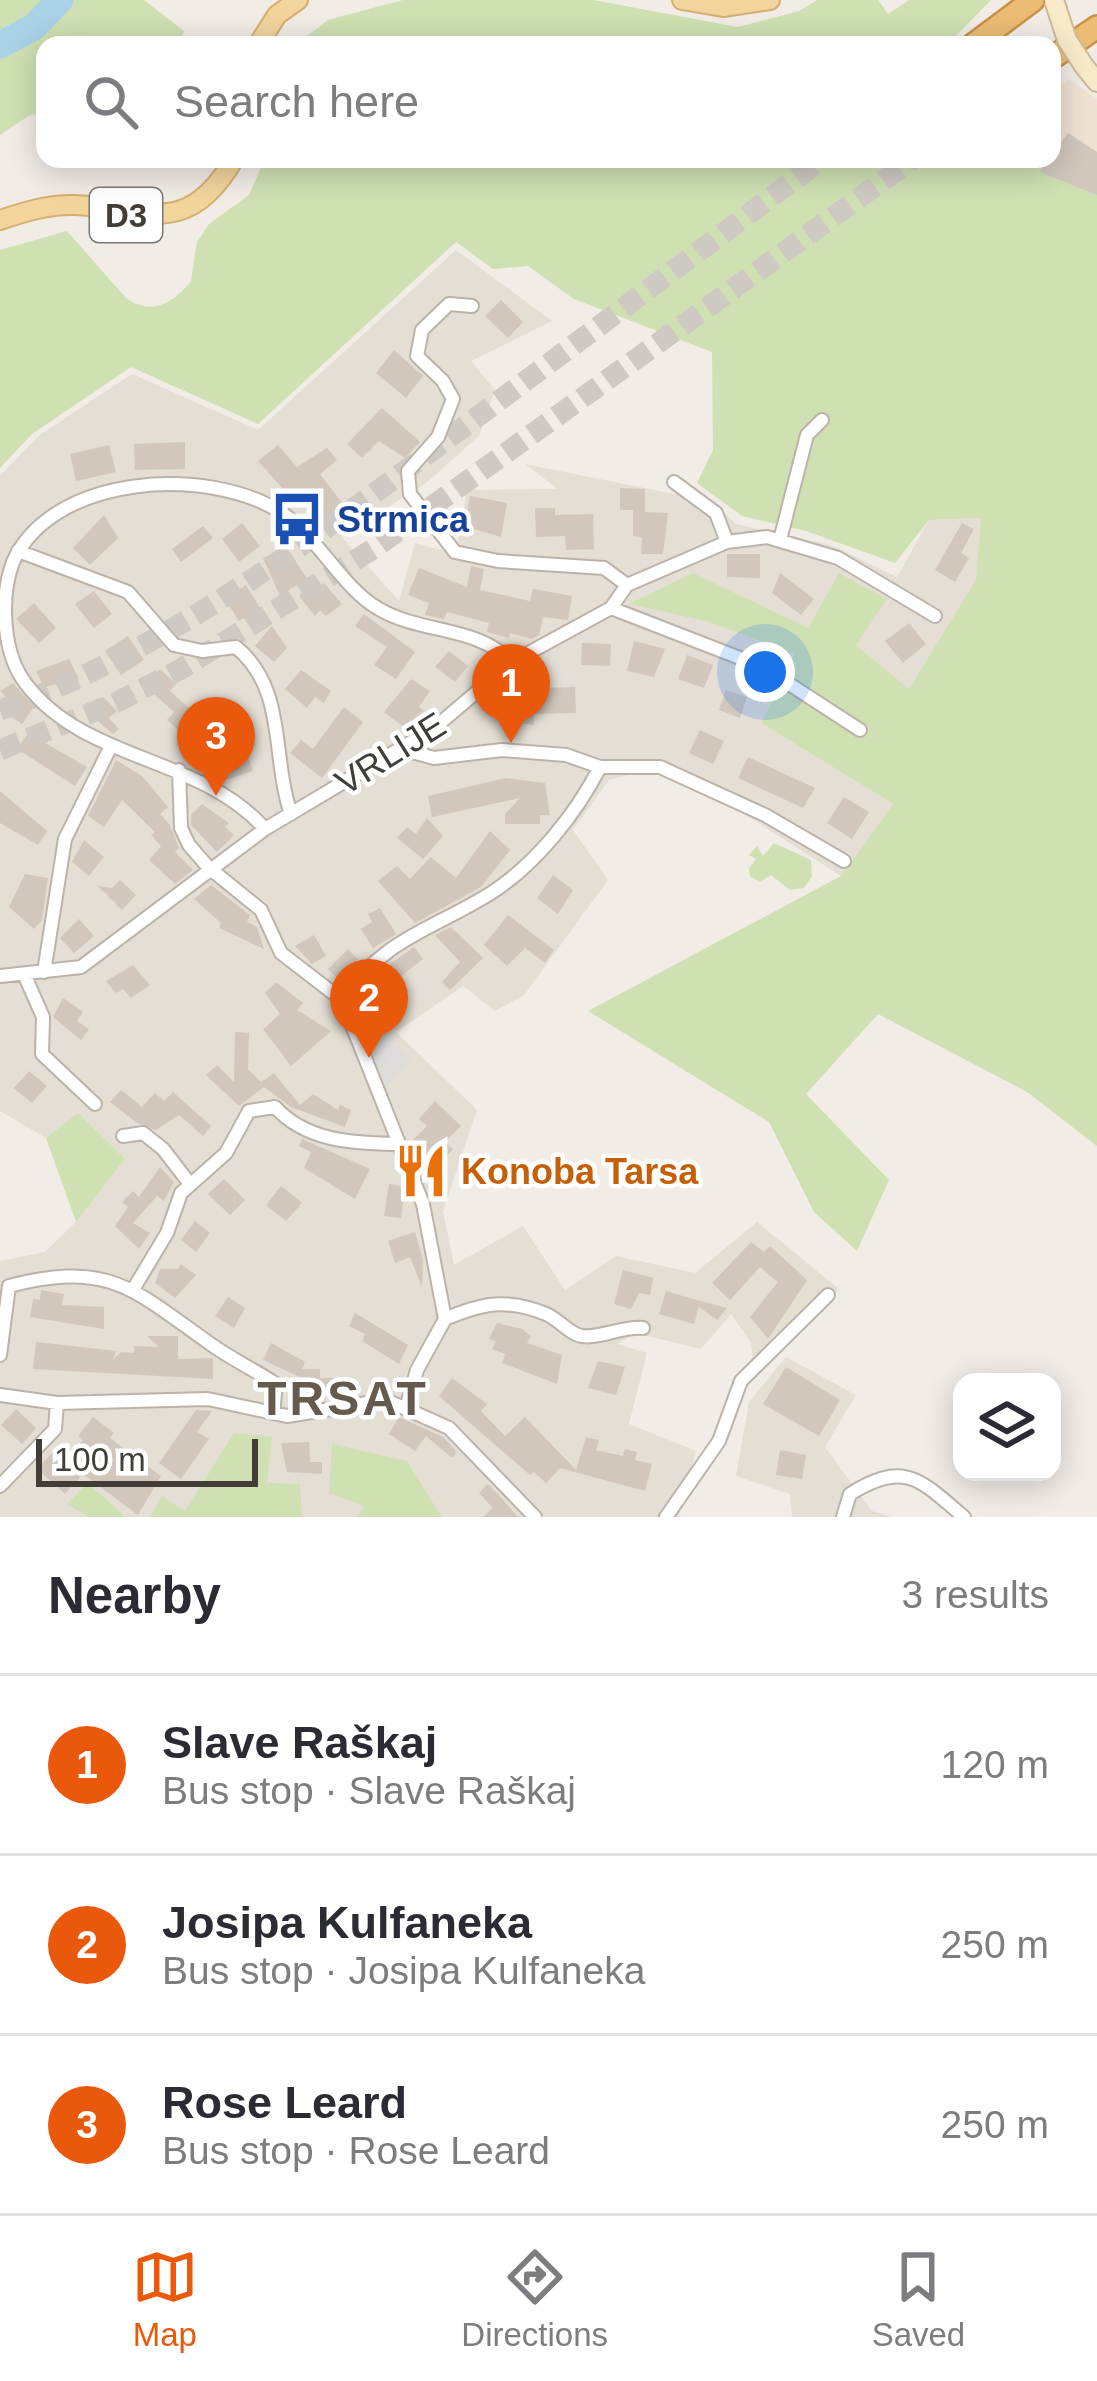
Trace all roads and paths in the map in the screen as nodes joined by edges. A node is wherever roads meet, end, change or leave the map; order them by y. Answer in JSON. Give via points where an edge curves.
{"nodes":[{"id":1,"x":298,"y":0,"type":"edge"},
{"id":2,"x":682,"y":0,"type":"edge"},
{"id":3,"x":770,"y":0,"type":"edge"},
{"id":4,"x":1033,"y":0,"type":"edge"},
{"id":5,"x":1054,"y":0,"type":"edge"},
{"id":6,"x":1094,"y":31,"type":"edge"},
{"id":7,"x":264,"y":36,"type":"edge"},
{"id":8,"x":986,"y":36,"type":"edge"},
{"id":9,"x":1061,"y":52,"type":"edge"},
{"id":10,"x":1097,"y":82,"type":"edge"},
{"id":11,"x":226,"y":168,"type":"edge"},
{"id":12,"x":0,"y":220,"type":"edge"},
{"id":13,"x":472,"y":306,"type":"dead end"},
{"id":14,"x":822,"y":420,"type":"dead end"},
{"id":15,"x":674,"y":482,"type":"dead end"},
{"id":16,"x":780,"y":540,"type":"junction"},
{"id":17,"x":727,"y":542,"type":"junction"},
{"id":18,"x":18,"y":550,"type":"junction"},
{"id":19,"x":627,"y":585,"type":"junction"},
{"id":20,"x":611,"y":608,"type":"junction"},
{"id":21,"x":934,"y":616,"type":"dead end"},
{"id":22,"x":512,"y":662,"type":"junction"},
{"id":23,"x":860,"y":730,"type":"dead end"},
{"id":24,"x":111,"y":746,"type":"junction"},
{"id":25,"x":401,"y":749,"type":"junction"},
{"id":26,"x":600,"y":767,"type":"junction"},
{"id":27,"x":179,"y":770,"type":"junction"},
{"id":28,"x":291,"y":814,"type":"junction"},
{"id":29,"x":265,"y":829,"type":"junction"},
{"id":30,"x":844,"y":861,"type":"dead end"},
{"id":31,"x":208,"y":867,"type":"junction"},
{"id":32,"x":44,"y":972,"type":"junction"},
{"id":33,"x":24,"y":974,"type":"junction"},
{"id":34,"x":0,"y":976,"type":"edge"},
{"id":35,"x":342,"y":1000,"type":"junction"},
{"id":36,"x":95,"y":1104,"type":"dead end"},
{"id":37,"x":122,"y":1136,"type":"dead end"},
{"id":38,"x":395,"y":1144,"type":"junction"},
{"id":39,"x":190,"y":1184,"type":"junction"},
{"id":40,"x":134,"y":1288,"type":"junction"},
{"id":41,"x":828,"y":1295,"type":"dead end"},
{"id":42,"x":445,"y":1319,"type":"junction"},
{"id":43,"x":643,"y":1328,"type":"dead end"},
{"id":44,"x":0,"y":1354,"type":"edge"},
{"id":45,"x":0,"y":1395,"type":"edge"},
{"id":46,"x":57,"y":1403,"type":"junction"},
{"id":47,"x":407,"y":1405,"type":"junction"},
{"id":48,"x":273,"y":1413,"type":"junction"},
{"id":49,"x":0,"y":1486,"type":"edge"},
{"id":50,"x":538,"y":1516,"type":"edge"},
{"id":51,"x":666,"y":1517,"type":"edge"},
{"id":52,"x":843,"y":1517,"type":"edge"},
{"id":53,"x":964,"y":1517,"type":"edge"}],
"edges":[{"from":1,"to":7,"type":"main road"},
{"from":2,"to":3,"type":"main road","via":[[723,7]]},
{"from":4,"to":8,"type":"highway"},
{"from":5,"to":10,"type":"main road","bridge":true,"via":[[1067,40]]},
{"from":6,"to":9,"type":"highway"},
{"from":11,"to":12,"type":"main road","number":"D3","via":[[200,197],[165,214],[63,205]]},
{"from":13,"to":19,"type":"street","via":[[449,304],[422,330],[417,356],[452,400],[438,437],[408,471],[410,494],[454,552],[604,568]]},
{"from":14,"to":16,"type":"street","via":[[806,435]]},
{"from":15,"to":17,"type":"street","via":[[716,513]]},
{"from":16,"to":17,"type":"street"},
{"from":16,"to":21,"type":"street","via":[[838,558]]},
{"from":17,"to":19,"type":"street"},
{"from":18,"to":22,"type":"street","via":[[51,516],[114,493],[172,486],[238,494],[295,523],[372,605],[473,635]]},
{"from":18,"to":24,"type":"street","via":[[7,575],[6,642],[26,684]]},
{"from":18,"to":28,"type":"street","via":[[128,592],[174,645],[236,646],[254,662],[269,686]]},
{"from":19,"to":20,"type":"street","name":"VRLIJE"},
{"from":20,"to":22,"type":"street","name":"VRLIJE"},
{"from":20,"to":23,"type":"street","via":[[763,667]]},
{"from":22,"to":25,"type":"street","name":"VRLIJE"},
{"from":24,"to":27,"type":"street"},
{"from":24,"to":32,"type":"street","via":[[65,839]]},
{"from":25,"to":26,"type":"street","via":[[434,758],[502,750],[566,755]]},
{"from":25,"to":28,"type":"street","name":"VRLIJE"},
{"from":26,"to":30,"type":"street","via":[[660,767],[694,780]]},
{"from":26,"to":35,"type":"street","via":[[566,821],[501,886],[402,940]]},
{"from":27,"to":29,"type":"street","via":[[235,800]]},
{"from":27,"to":31,"type":"street","via":[[181,828]]},
{"from":28,"to":29,"type":"street","name":"VRLIJE"},
{"from":29,"to":31,"type":"street","name":"VRLIJE"},
{"from":31,"to":32,"type":"street","name":"VRLIJE","via":[[81,967]]},
{"from":31,"to":35,"type":"street","via":[[261,910],[281,953]]},
{"from":32,"to":33,"type":"street","name":"VRLIJE"},
{"from":33,"to":34,"type":"street","name":"VRLIJE"},
{"from":33,"to":36,"type":"street","via":[[44,1018],[42,1054]]},
{"from":35,"to":38,"type":"street"},
{"from":37,"to":39,"type":"street","via":[[142,1132]]},
{"from":38,"to":39,"type":"street","via":[[333,1141],[262,1105],[242,1116],[226,1153]]},
{"from":38,"to":42,"type":"street","via":[[423,1204]]},
{"from":39,"to":40,"type":"street"},
{"from":40,"to":44,"type":"street","via":[[74,1277],[9,1286]]},
{"from":40,"to":48,"type":"street","via":[[276,1384]]},
{"from":41,"to":51,"type":"street","via":[[741,1381],[719,1441]]},
{"from":42,"to":43,"type":"street","via":[[481,1304],[508,1304],[580,1336]]},
{"from":42,"to":47,"type":"street"},
{"from":45,"to":46,"type":"street"},
{"from":46,"to":48,"type":"street","via":[[208,1399]]},
{"from":46,"to":49,"type":"street","via":[[55,1429]]},
{"from":47,"to":48,"type":"street","via":[[371,1400],[302,1416]]},
{"from":47,"to":50,"type":"street","via":[[468,1444]]},
{"from":52,"to":53,"type":"street","via":[[850,1494],[887,1476],[922,1480]]}]}
